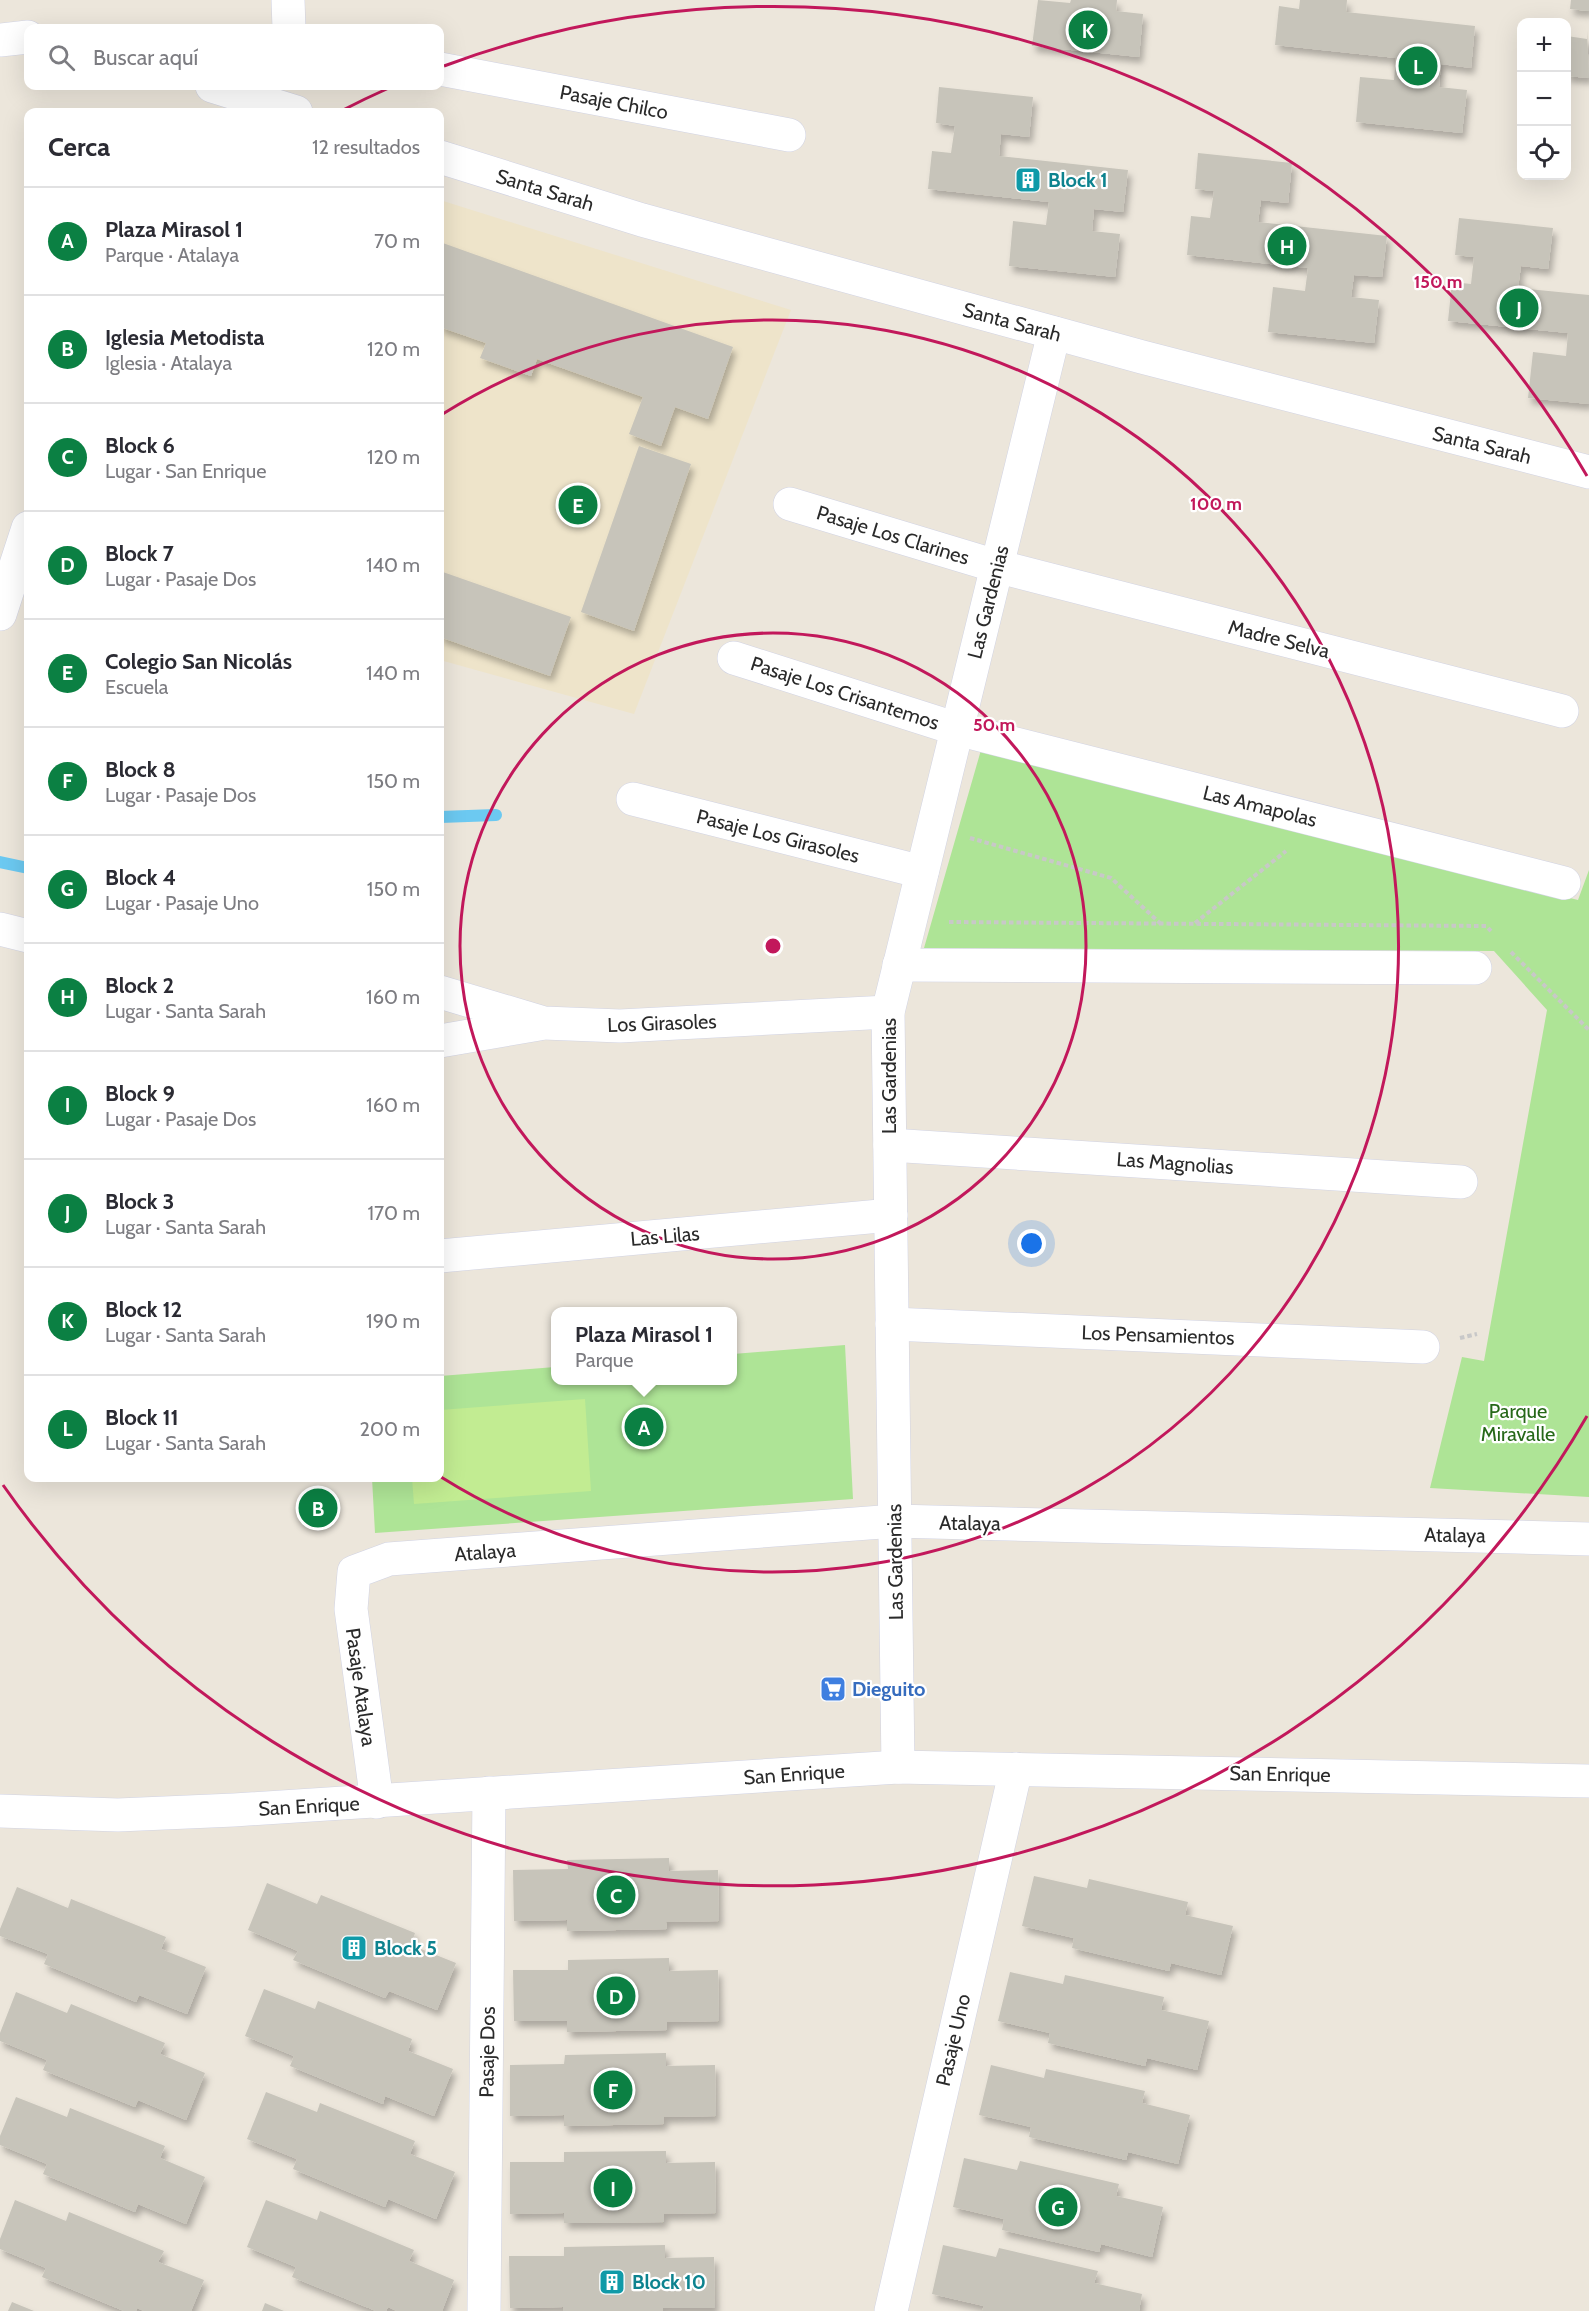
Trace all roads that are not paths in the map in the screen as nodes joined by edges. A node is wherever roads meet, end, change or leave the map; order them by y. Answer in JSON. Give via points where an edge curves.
{"nodes":[{"id":1,"x":288,"y":0,"type":"edge"},
{"id":2,"x":289,"y":24,"type":"edge"},
{"id":3,"x":24,"y":38,"type":"edge"},
{"id":4,"x":0,"y":40,"type":"edge"},
{"id":5,"x":444,"y":70,"type":"edge"},
{"id":6,"x":231,"y":90,"type":"edge"},
{"id":7,"x":288,"y":102,"type":"edge"},
{"id":8,"x":789,"y":135,"type":"dead end"},
{"id":9,"x":444,"y":158,"type":"edge"},
{"id":10,"x":1054,"y":333,"type":"junction"},
{"id":11,"x":1589,"y":472,"type":"edge"},
{"id":12,"x":790,"y":504,"type":"dead end"},
{"id":13,"x":24,"y":540,"type":"edge"},
{"id":14,"x":996,"y":566,"type":"junction"},
{"id":15,"x":0,"y":614,"type":"edge"},
{"id":16,"x":734,"y":658,"type":"dead end"},
{"id":17,"x":1562,"y":711,"type":"dead end"},
{"id":18,"x":957,"y":729,"type":"junction"},
{"id":19,"x":633,"y":799,"type":"dead end"},
{"id":20,"x":922,"y":872,"type":"junction"},
{"id":21,"x":1564,"y":883,"type":"dead end"},
{"id":22,"x":0,"y":929,"type":"edge"},
{"id":23,"x":24,"y":935,"type":"edge"},
{"id":24,"x":899,"y":966,"type":"junction"},
{"id":25,"x":1475,"y":968,"type":"dead end"},
{"id":26,"x":444,"y":993,"type":"edge"},
{"id":27,"x":888,"y":1012,"type":"junction"},
{"id":28,"x":544,"y":1023,"type":"junction"},
{"id":29,"x":444,"y":1040,"type":"edge"},
{"id":30,"x":890,"y":1145,"type":"junction"},
{"id":31,"x":1461,"y":1182,"type":"dead end"},
{"id":32,"x":891,"y":1215,"type":"junction"},
{"id":33,"x":444,"y":1256,"type":"edge"},
{"id":34,"x":892,"y":1324,"type":"junction"},
{"id":35,"x":1423,"y":1347,"type":"dead end"},
{"id":36,"x":895,"y":1521,"type":"junction"},
{"id":37,"x":1589,"y":1539,"type":"edge"},
{"id":38,"x":354,"y":1572,"type":"joint"},
{"id":39,"x":898,"y":1767,"type":"junction"},
{"id":40,"x":1016,"y":1769,"type":"junction"},
{"id":41,"x":1589,"y":1781,"type":"edge"},
{"id":42,"x":489,"y":1793,"type":"junction"},
{"id":43,"x":377,"y":1802,"type":"junction"},
{"id":44,"x":0,"y":1811,"type":"edge"},
{"id":45,"x":484,"y":2311,"type":"edge"},
{"id":46,"x":891,"y":2311,"type":"edge"}],
"edges":[{"from":1,"to":2,"type":"street"},
{"from":3,"to":4,"type":"street"},
{"from":5,"to":8,"type":"street","name":"Pasaje Chilco"},
{"from":6,"to":7,"type":"street"},
{"from":9,"to":10,"type":"street","name":"Santa Sarah","via":[[642,220]]},
{"from":10,"to":11,"type":"street","name":"Santa Sarah"},
{"from":10,"to":14,"type":"street","name":"Las Gardenias"},
{"from":12,"to":14,"type":"street","name":"Pasaje Los Clarines"},
{"from":13,"to":15,"type":"street"},
{"from":14,"to":17,"type":"street","name":"Madre Selva"},
{"from":14,"to":18,"type":"street","name":"Las Gardenias"},
{"from":16,"to":18,"type":"street","name":"Pasaje Los Crisantemos"},
{"from":18,"to":20,"type":"street","name":"Las Gardenias"},
{"from":18,"to":21,"type":"street","name":"Las Amapolas"},
{"from":19,"to":20,"type":"street","name":"Pasaje Los Girasoles"},
{"from":20,"to":24,"type":"street","name":"Las Gardenias"},
{"from":22,"to":23,"type":"street"},
{"from":24,"to":25,"type":"street"},
{"from":24,"to":27,"type":"street","name":"Las Gardenias"},
{"from":26,"to":28,"type":"street","name":"Los Girasoles"},
{"from":27,"to":28,"type":"street","name":"Los Girasoles","via":[[620,1026]]},
{"from":27,"to":30,"type":"street","name":"Las Gardenias"},
{"from":28,"to":29,"type":"street"},
{"from":30,"to":31,"type":"street","name":"Las Magnolias"},
{"from":30,"to":32,"type":"street","name":"Las Gardenias"},
{"from":32,"to":33,"type":"street","name":"Las Lilas"},
{"from":32,"to":34,"type":"street","name":"Las Gardenias"},
{"from":34,"to":35,"type":"street","name":"Los Pensamientos"},
{"from":34,"to":36,"type":"street","name":"Las Gardenias"},
{"from":36,"to":37,"type":"street","name":"Atalaya"},
{"from":36,"to":38,"type":"street","name":"Atalaya","via":[[389,1559]]},
{"from":36,"to":39,"type":"street","name":"Las Gardenias"},
{"from":38,"to":43,"type":"street","name":"Pasaje Atalaya","via":[[351,1609]]},
{"from":39,"to":40,"type":"street","name":"San Enrique"},
{"from":39,"to":42,"type":"street","name":"San Enrique"},
{"from":40,"to":41,"type":"street","name":"San Enrique"},
{"from":40,"to":46,"type":"street","name":"Pasaje Uno"},
{"from":42,"to":43,"type":"street","name":"San Enrique"},
{"from":42,"to":45,"type":"street","name":"Pasaje Dos"},
{"from":43,"to":44,"type":"street","name":"San Enrique","via":[[118,1815]]}]}
